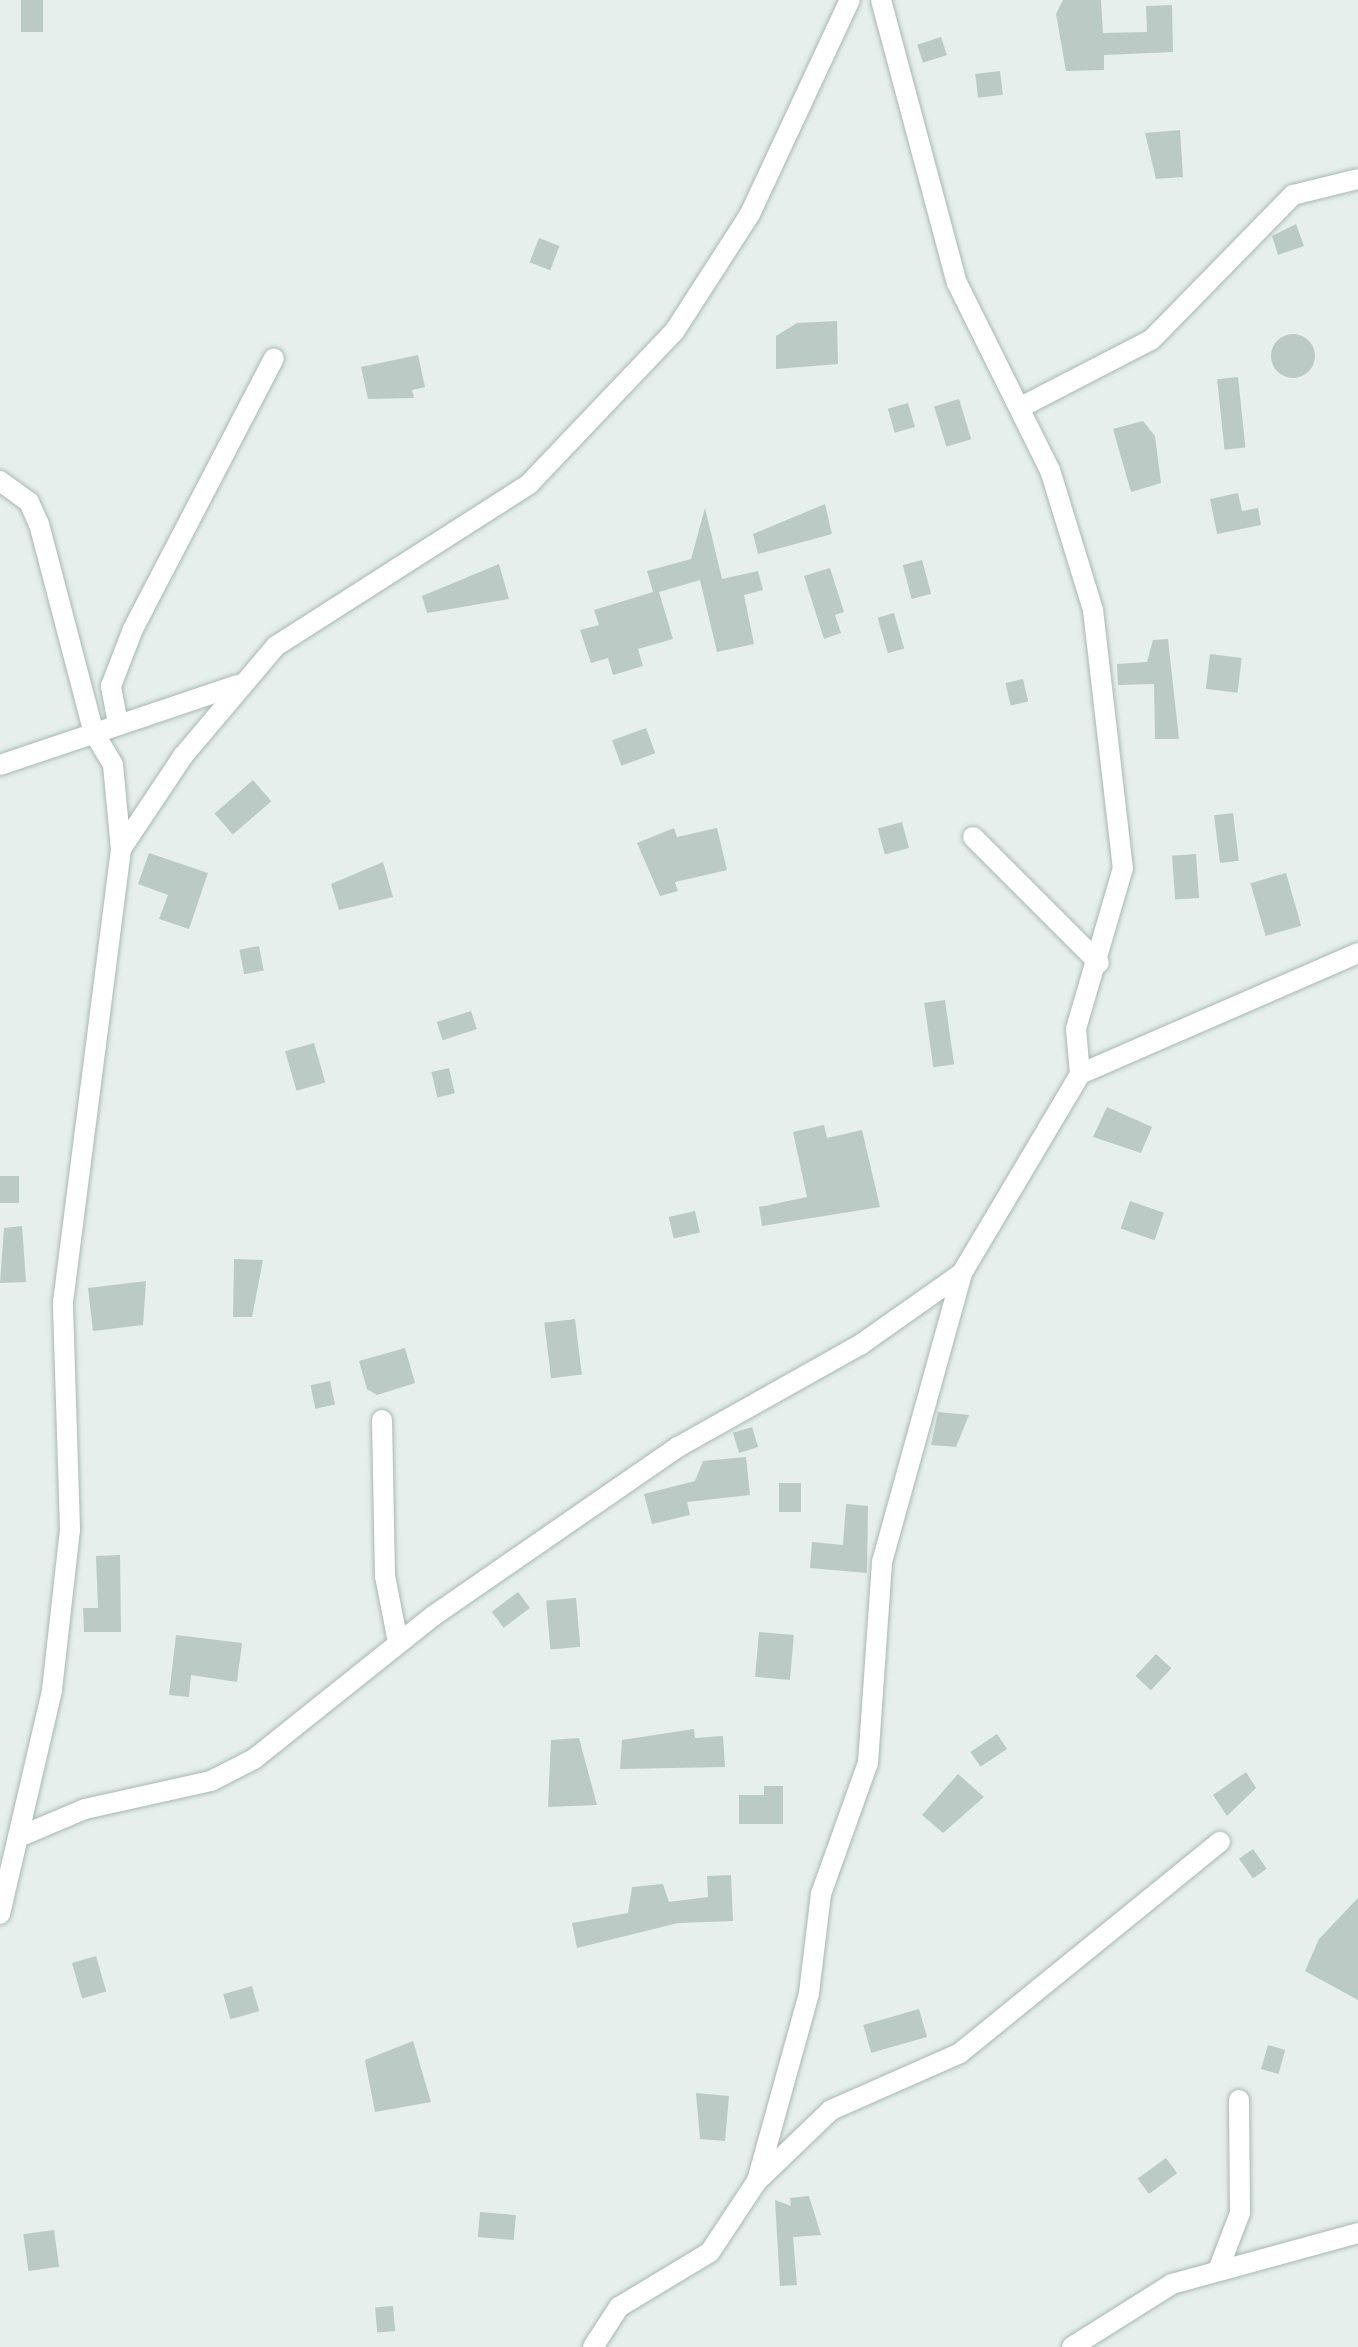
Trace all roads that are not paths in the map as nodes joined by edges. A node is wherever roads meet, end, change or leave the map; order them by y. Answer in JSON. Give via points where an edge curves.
{"nodes":[{"id":1,"x":850,"y":0,"type":"edge"},
{"id":2,"x":881,"y":0,"type":"edge"},
{"id":3,"x":1358,"y":179,"type":"edge"},
{"id":4,"x":274,"y":358,"type":"dead end"},
{"id":5,"x":1023,"y":406,"type":"junction"},
{"id":6,"x":0,"y":481,"type":"edge"},
{"id":7,"x":238,"y":685,"type":"junction"},
{"id":8,"x":118,"y":723,"type":"junction"},
{"id":9,"x":94,"y":733,"type":"junction"},
{"id":10,"x":0,"y":766,"type":"edge"},
{"id":11,"x":973,"y":838,"type":"dead end"},
{"id":12,"x":121,"y":849,"type":"junction"},
{"id":13,"x":1358,"y":953,"type":"edge"},
{"id":14,"x":1099,"y":964,"type":"junction"},
{"id":15,"x":1080,"y":1074,"type":"junction"},
{"id":16,"x":962,"y":1273,"type":"junction"},
{"id":17,"x":382,"y":1420,"type":"dead end"},
{"id":18,"x":398,"y":1642,"type":"junction"},
{"id":19,"x":21,"y":1836,"type":"junction"},
{"id":20,"x":1220,"y":1842,"type":"dead end"},
{"id":21,"x":0,"y":1914,"type":"edge"},
{"id":22,"x":1239,"y":2100,"type":"dead end"},
{"id":23,"x":757,"y":2180,"type":"junction"},
{"id":24,"x":1358,"y":2234,"type":"edge"},
{"id":25,"x":1220,"y":2265,"type":"junction"},
{"id":26,"x":593,"y":2347,"type":"edge"},
{"id":27,"x":1072,"y":2347,"type":"edge"}],
"edges":[{"from":1,"to":7,"type":"street","via":[[750,214],[674,332],[612,403],[457,538],[344,596]]},
{"from":2,"to":5,"type":"street","via":[[958,284]]},
{"from":3,"to":5,"type":"street","via":[[1292,196],[1152,340]]},
{"from":4,"to":8,"type":"street","via":[[133,629],[111,686]]},
{"from":5,"to":14,"type":"street","via":[[1093,610],[1123,868]]},
{"from":6,"to":9,"type":"street","via":[[30,502],[39,524]]},
{"from":7,"to":8,"type":"street"},
{"from":7,"to":12,"type":"street"},
{"from":8,"to":9,"type":"street"},
{"from":9,"to":10,"type":"street"},
{"from":9,"to":12,"type":"street","via":[[112,765]]},
{"from":11,"to":14,"type":"street"},
{"from":12,"to":19,"type":"street","via":[[63,1302],[70,1529],[52,1690]]},
{"from":13,"to":15,"type":"street"},
{"from":14,"to":15,"type":"street","via":[[1076,1029]]},
{"from":15,"to":16,"type":"street"},
{"from":16,"to":18,"type":"street","via":[[860,1345],[741,1405]]},
{"from":16,"to":23,"type":"street","via":[[882,1562],[868,1763],[821,1894],[810,1993]]},
{"from":17,"to":18,"type":"street","via":[[385,1576]]},
{"from":18,"to":19,"type":"street","via":[[316,1716],[225,1774]]},
{"from":19,"to":21,"type":"street"},
{"from":20,"to":23,"type":"street","via":[[974,2042],[831,2110]]},
{"from":22,"to":25,"type":"street","via":[[1240,2212]]},
{"from":23,"to":26,"type":"street","via":[[710,2252],[619,2307]]},
{"from":24,"to":25,"type":"street"},
{"from":25,"to":27,"type":"street","via":[[1122,2308]]}]}
